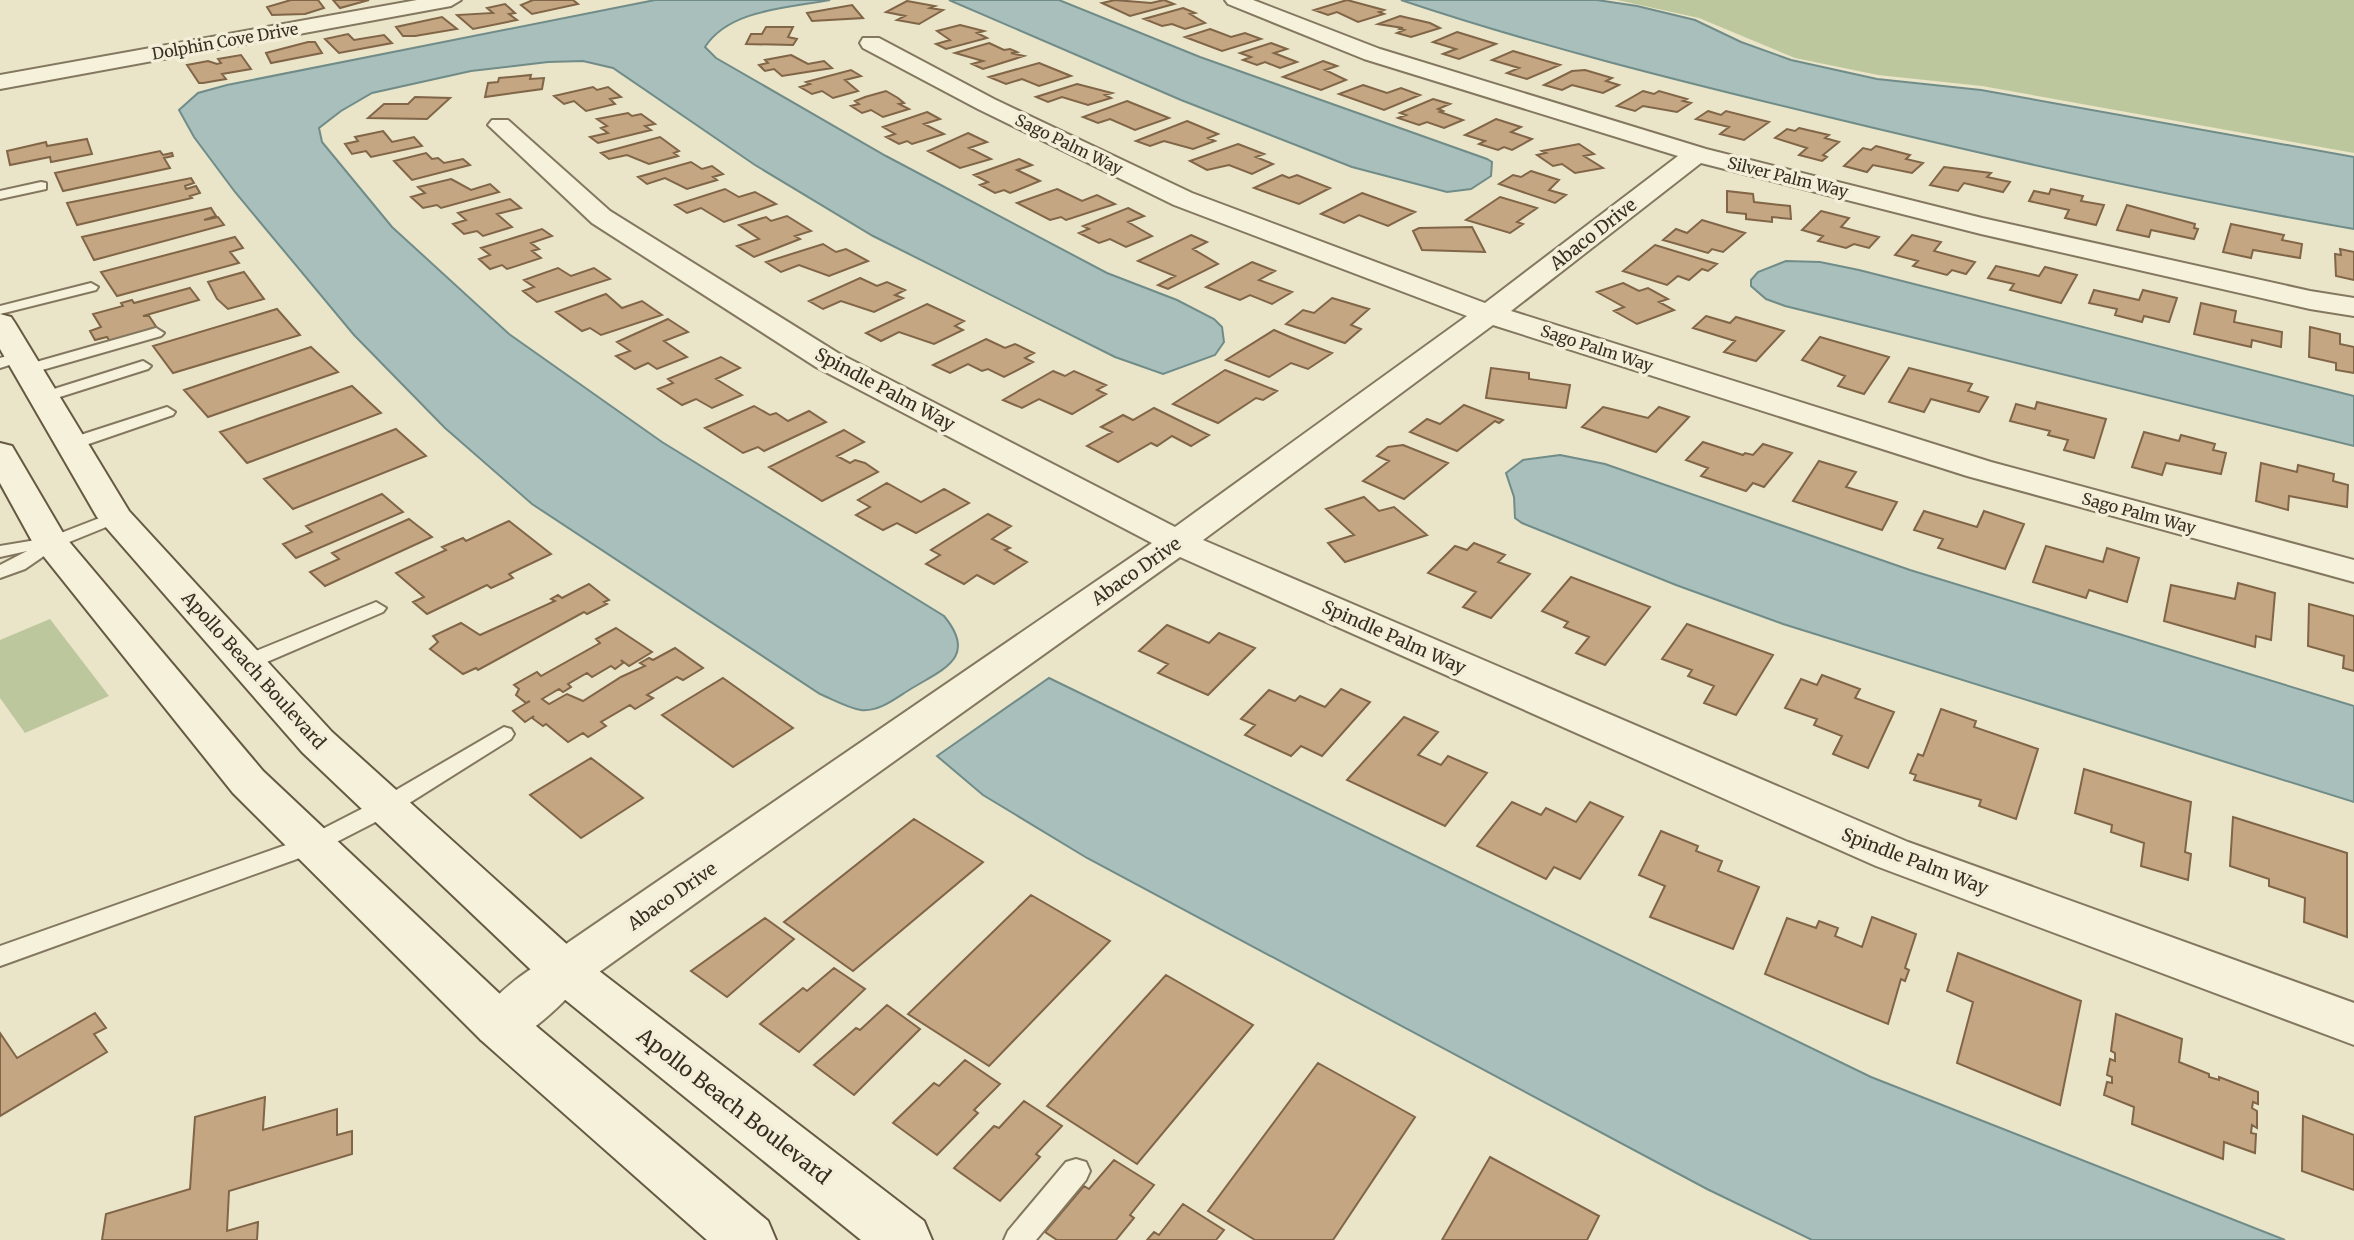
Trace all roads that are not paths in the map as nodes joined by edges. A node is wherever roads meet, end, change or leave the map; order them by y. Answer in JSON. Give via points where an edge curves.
{"nodes":[{"id":1,"x":451,"y":0,"type":"edge"},
{"id":2,"x":1235,"y":0,"type":"edge"},
{"id":3,"x":871,"y":43,"type":"dead end"},
{"id":4,"x":0,"y":82,"type":"edge"},
{"id":5,"x":500,"y":125,"type":"dead end"},
{"id":6,"x":1697,"y":154,"type":"junction"},
{"id":7,"x":41,"y":186,"type":"dead end"},
{"id":8,"x":0,"y":195,"type":"edge"},
{"id":9,"x":91,"y":287,"type":"dead end"},
{"id":10,"x":2354,"y":307,"type":"edge"},
{"id":11,"x":0,"y":310,"type":"edge"},
{"id":12,"x":1489,"y":314,"type":"junction"},
{"id":13,"x":156,"y":332,"type":"dead end"},
{"id":14,"x":18,"y":362,"type":"edge"},
{"id":15,"x":143,"y":366,"type":"dead end"},
{"id":16,"x":167,"y":412,"type":"dead end"},
{"id":17,"x":71,"y":444,"type":"junction"},
{"id":18,"x":0,"y":453,"type":"edge"},
{"id":19,"x":115,"y":517,"type":"junction"},
{"id":20,"x":51,"y":542,"type":"junction"},
{"id":21,"x":1177,"y":542,"type":"junction"},
{"id":22,"x":0,"y":552,"type":"edge"},
{"id":23,"x":2354,"y":570,"type":"edge"},
{"id":24,"x":0,"y":572,"type":"edge"},
{"id":25,"x":376,"y":608,"type":"dead end"},
{"id":26,"x":246,"y":663,"type":"junction"},
{"id":27,"x":504,"y":734,"type":"dead end"},
{"id":28,"x":387,"y":806,"type":"junction"},
{"id":29,"x":312,"y":845,"type":"junction"},
{"id":30,"x":0,"y":956,"type":"edge"},
{"id":31,"x":564,"y":971,"type":"junction"},
{"id":32,"x":2354,"y":1024,"type":"edge"},
{"id":33,"x":499,"y":1025,"type":"junction"},
{"id":34,"x":1076,"y":1171,"type":"dead end"},
{"id":35,"x":748,"y":1240,"type":"edge"},
{"id":36,"x":904,"y":1240,"type":"edge"},
{"id":37,"x":1018,"y":1240,"type":"edge"}],
"edges":[{"from":1,"to":4,"type":"street","name":"Dolphin Cove Drive"},
{"from":2,"to":6,"type":"street","name":"Silver Palm Way","via":[[1372,54]]},
{"from":3,"to":12,"type":"street","name":"Sago Palm Way","via":[[1183,199]]},
{"from":5,"to":21,"type":"street","name":"Spindle Palm Way","via":[[601,217],[827,360]]},
{"from":6,"to":10,"type":"street","name":"Silver Palm Way","via":[[1981,226]]},
{"from":6,"to":12,"type":"street","name":"Abaco Drive"},
{"from":7,"to":8,"type":"lane"},
{"from":9,"to":11,"type":"lane"},
{"from":12,"to":21,"type":"street","name":"Abaco Drive"},
{"from":12,"to":23,"type":"street","name":"Sago Palm Way","via":[[1979,470]]},
{"from":13,"to":14,"type":"lane"},
{"from":14,"to":15,"type":"lane"},
{"from":14,"to":17,"type":"street","name":"Apollo Beach Boulevard"},
{"from":16,"to":17,"type":"lane"},
{"from":17,"to":19,"type":"street","name":"Apollo Beach Boulevard"},
{"from":18,"to":20,"type":"street"},
{"from":19,"to":20,"type":"lane"},
{"from":19,"to":26,"type":"street","name":"Apollo Beach Boulevard"},
{"from":20,"to":22,"type":"lane"},
{"from":20,"to":24,"type":"lane"},
{"from":20,"to":29,"type":"street","via":[[248,782]]},
{"from":21,"to":31,"type":"street","name":"Abaco Drive"},
{"from":21,"to":32,"type":"street","name":"Spindle Palm Way","via":[[1892,854]]},
{"from":25,"to":26,"type":"lane"},
{"from":26,"to":28,"type":"street","name":"Apollo Beach Boulevard","via":[[317,742]]},
{"from":27,"to":28,"type":"lane"},
{"from":28,"to":29,"type":"lane"},
{"from":28,"to":31,"type":"street","name":"Apollo Beach Boulevard"},
{"from":29,"to":30,"type":"lane"},
{"from":29,"to":33,"type":"street"},
{"from":31,"to":33,"type":"street"},
{"from":31,"to":36,"type":"street","name":"Apollo Beach Boulevard"},
{"from":33,"to":35,"type":"street"},
{"from":34,"to":37,"type":"lane"}]}
